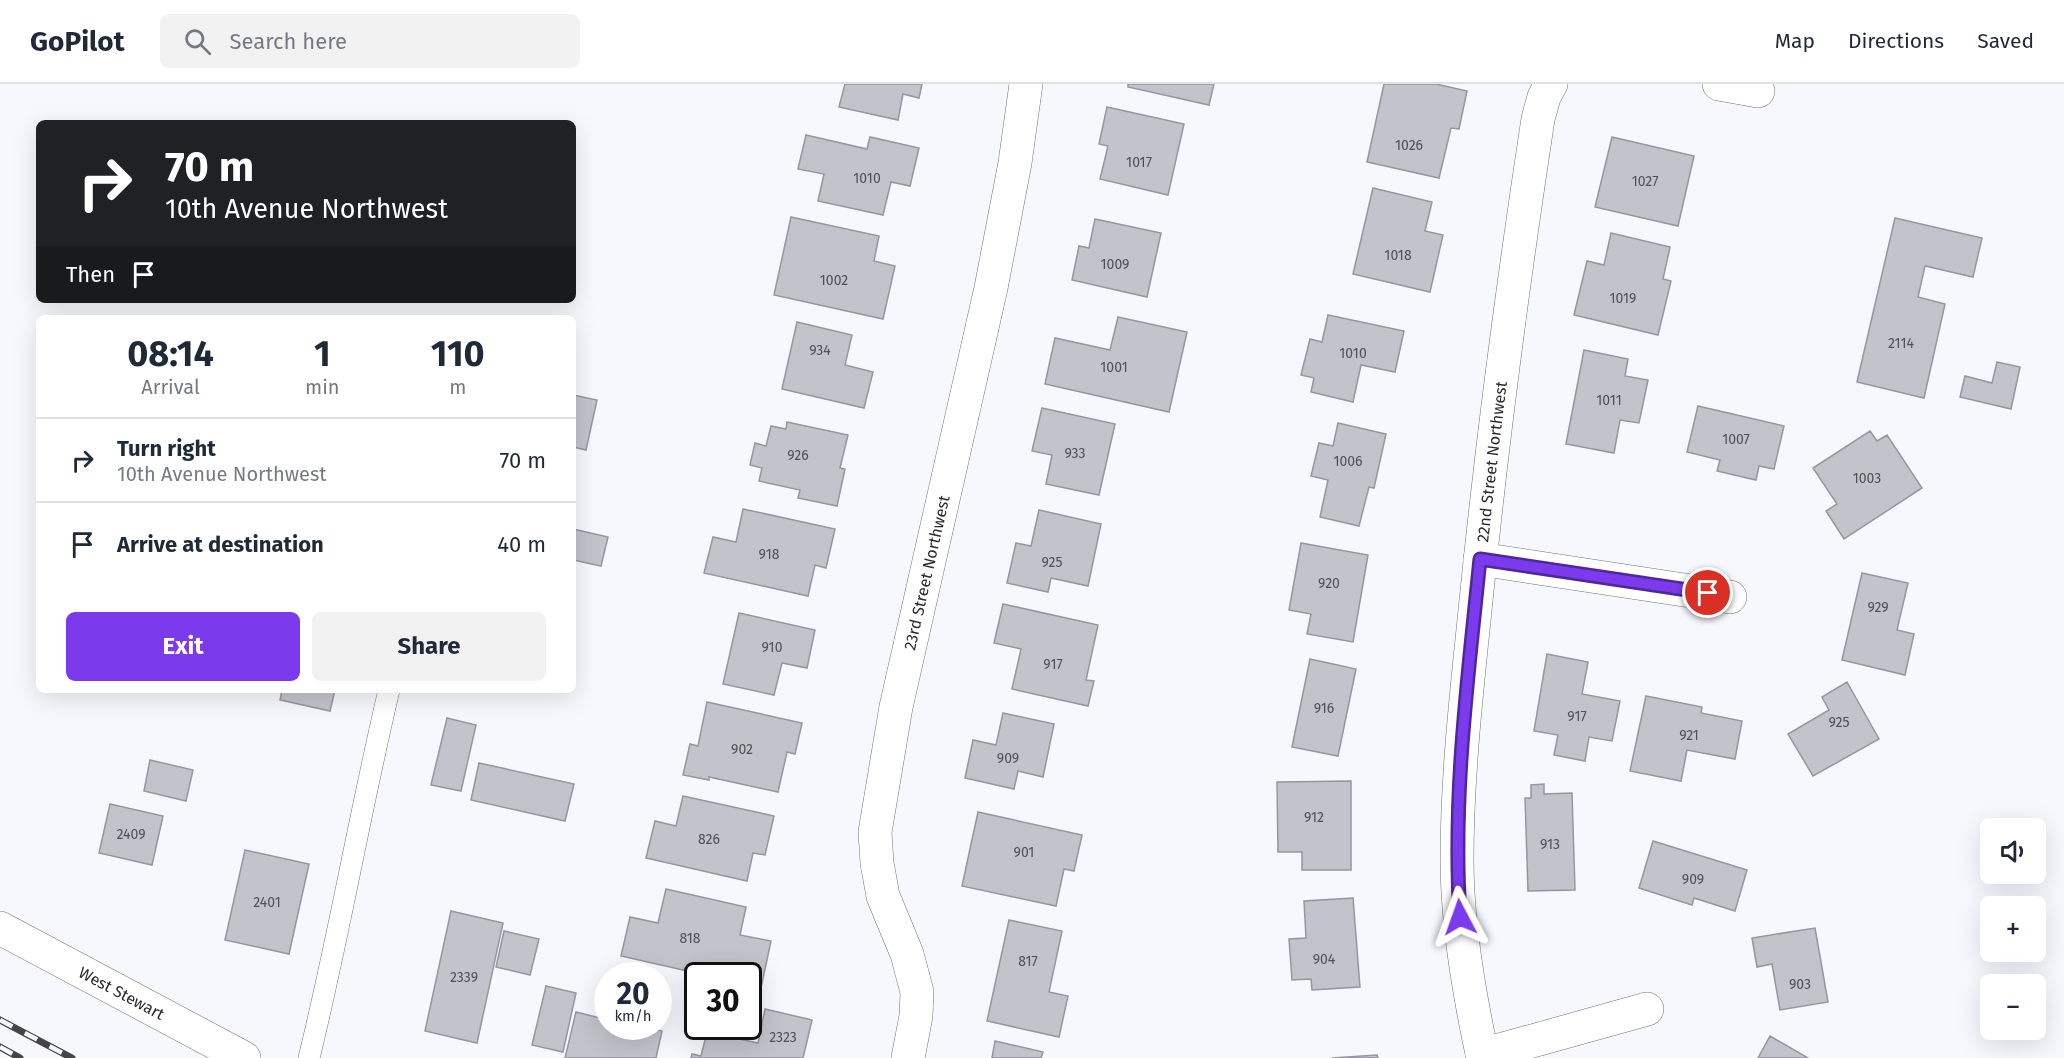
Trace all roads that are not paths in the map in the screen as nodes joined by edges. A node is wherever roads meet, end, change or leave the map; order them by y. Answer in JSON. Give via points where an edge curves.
{"nodes":[{"id":1,"x":1026,"y":84,"type":"edge"},
{"id":2,"x":1551,"y":84,"type":"edge"},
{"id":3,"x":1719,"y":84,"type":"edge"},
{"id":4,"x":1758,"y":91,"type":"dead end"},
{"id":5,"x":1480,"y":559,"type":"junction"},
{"id":6,"x":1730,"y":597,"type":"dead end"},
{"id":7,"x":387,"y":693,"type":"edge"},
{"id":8,"x":0,"y":928,"type":"edge"},
{"id":9,"x":1647,"y":1009,"type":"dead end"},
{"id":10,"x":1483,"y":1057,"type":"edge"},
{"id":11,"x":244,"y":1058,"type":"edge"},
{"id":12,"x":309,"y":1058,"type":"edge"},
{"id":13,"x":908,"y":1058,"type":"edge"}],
"edges":[{"from":1,"to":13,"type":"street","name":"23rd Street Northwest","via":[[991,288],[896,707],[875,832],[884,896],[917,992]]},
{"from":2,"to":5,"type":"street","name":"22nd Street Northwest","via":[[1538,119],[1505,338]]},
{"from":3,"to":4,"type":"street"},
{"from":5,"to":6,"type":"street"},
{"from":5,"to":10,"type":"street","name":"22nd Street Northwest","via":[[1464,714],[1457,862],[1466,960]]},
{"from":7,"to":12,"type":"lane"},
{"from":8,"to":11,"type":"street","name":"West Stewart"},
{"from":9,"to":10,"type":"street"}]}
